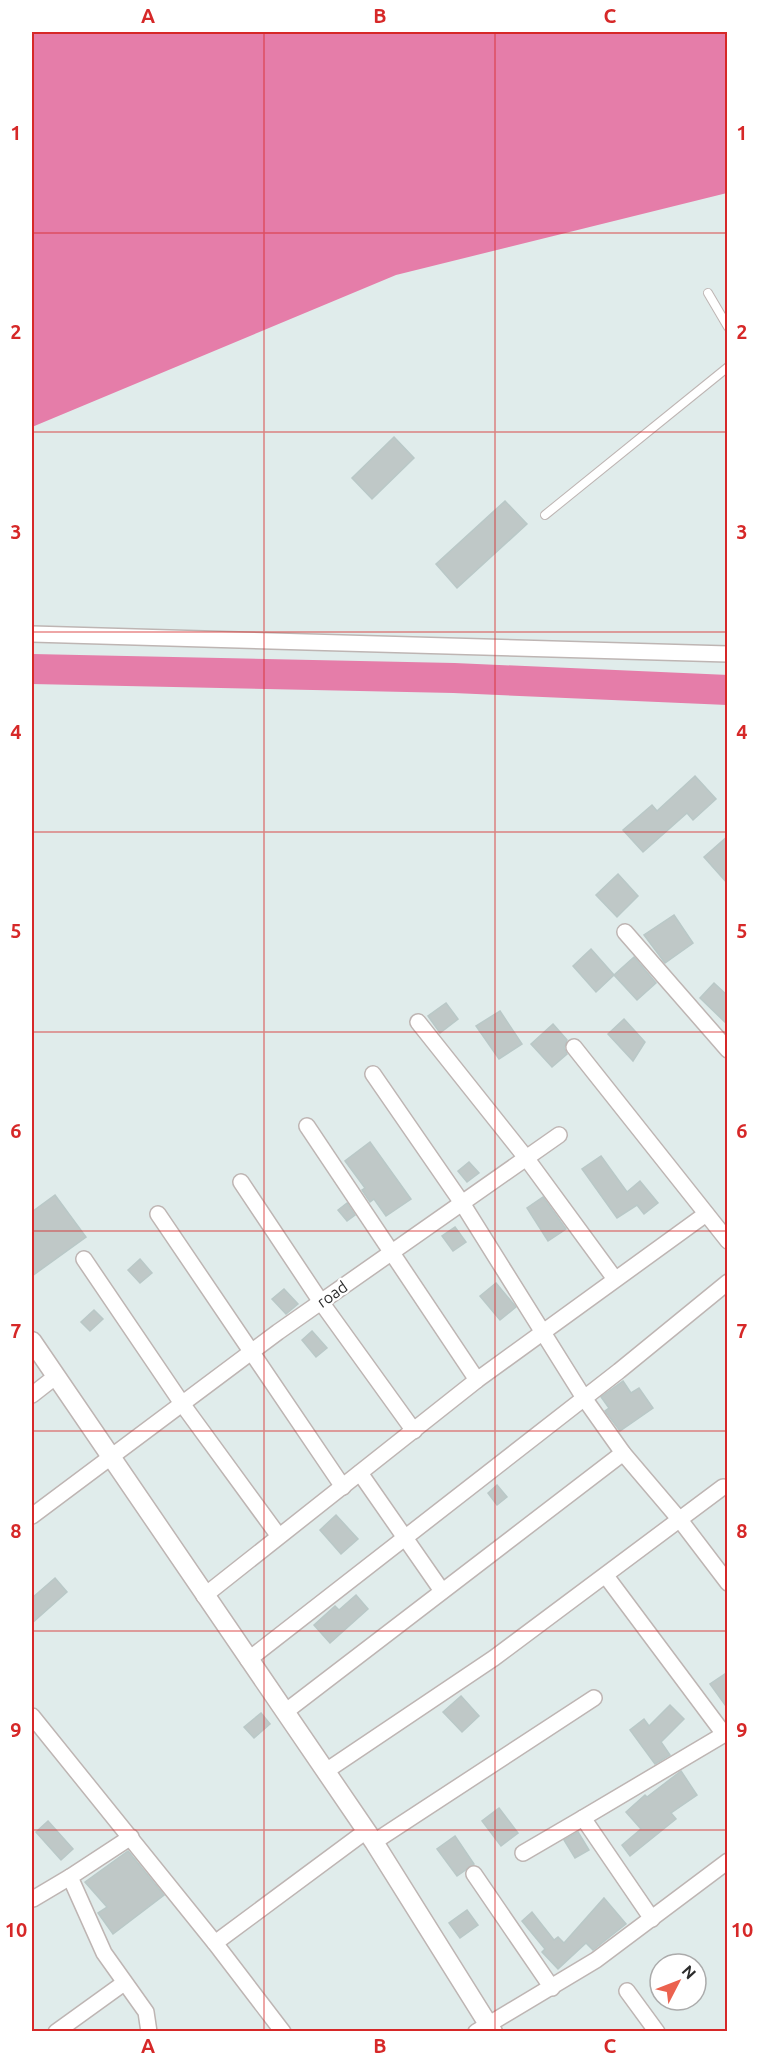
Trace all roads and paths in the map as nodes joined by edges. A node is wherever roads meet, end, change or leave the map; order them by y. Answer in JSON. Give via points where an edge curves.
{"nodes":[{"id":1,"x":708,"y":293,"type":"dead end"},
{"id":2,"x":728,"y":327,"type":"edge"},
{"id":3,"x":728,"y":367,"type":"edge"},
{"id":4,"x":545,"y":515,"type":"dead end"},
{"id":5,"x":32,"y":634,"type":"edge"},
{"id":6,"x":728,"y":654,"type":"edge"},
{"id":7,"x":625,"y":932,"type":"dead end"},
{"id":8,"x":418,"y":1022,"type":"dead end"},
{"id":9,"x":574,"y":1047,"type":"dead end"},
{"id":10,"x":728,"y":1050,"type":"edge"},
{"id":11,"x":373,"y":1074,"type":"dead end"},
{"id":12,"x":307,"y":1126,"type":"dead end"},
{"id":13,"x":559,"y":1135,"type":"dead end"},
{"id":14,"x":527,"y":1159,"type":"junction"},
{"id":15,"x":241,"y":1182,"type":"dead end"},
{"id":16,"x":462,"y":1203,"type":"junction"},
{"id":17,"x":158,"y":1214,"type":"dead end"},
{"id":18,"x":706,"y":1214,"type":"junction"},
{"id":19,"x":728,"y":1241,"type":"edge"},
{"id":20,"x":393,"y":1252,"type":"junction"},
{"id":21,"x":84,"y":1259,"type":"dead end"},
{"id":22,"x":615,"y":1279,"type":"junction"},
{"id":23,"x":728,"y":1282,"type":"edge"},
{"id":24,"x":321,"y":1302,"type":"junction"},
{"id":25,"x":543,"y":1333,"type":"junction"},
{"id":26,"x":32,"y":1341,"type":"edge"},
{"id":27,"x":251,"y":1353,"type":"junction"},
{"id":28,"x":55,"y":1377,"type":"junction"},
{"id":29,"x":477,"y":1380,"type":"junction"},
{"id":30,"x":32,"y":1395,"type":"edge"},
{"id":31,"x":584,"y":1398,"type":"junction"},
{"id":32,"x":183,"y":1405,"type":"junction"},
{"id":33,"x":414,"y":1431,"type":"junction"},
{"id":34,"x":624,"y":1453,"type":"junction"},
{"id":35,"x":109,"y":1457,"type":"junction"},
{"id":36,"x":360,"y":1473,"type":"junction"},
{"id":37,"x":343,"y":1487,"type":"junction"},
{"id":38,"x":723,"y":1487,"type":"dead end"},
{"id":39,"x":32,"y":1516,"type":"edge"},
{"id":40,"x":680,"y":1520,"type":"junction"},
{"id":41,"x":278,"y":1535,"type":"junction"},
{"id":42,"x":405,"y":1537,"type":"junction"},
{"id":43,"x":606,"y":1576,"type":"junction"},
{"id":44,"x":728,"y":1583,"type":"edge"},
{"id":45,"x":442,"y":1591,"type":"junction"},
{"id":46,"x":204,"y":1596,"type":"junction"},
{"id":47,"x":248,"y":1660,"type":"junction"},
{"id":48,"x":594,"y":1698,"type":"dead end"},
{"id":49,"x":285,"y":1712,"type":"junction"},
{"id":50,"x":32,"y":1716,"type":"edge"},
{"id":51,"x":726,"y":1733,"type":"edge"},
{"id":52,"x":326,"y":1771,"type":"junction"},
{"id":53,"x":583,"y":1818,"type":"junction"},
{"id":54,"x":131,"y":1837,"type":"junction"},
{"id":55,"x":370,"y":1837,"type":"junction"},
{"id":56,"x":523,"y":1853,"type":"dead end"},
{"id":57,"x":728,"y":1861,"type":"edge"},
{"id":58,"x":474,"y":1874,"type":"dead end"},
{"id":59,"x":70,"y":1877,"type":"junction"},
{"id":60,"x":32,"y":1899,"type":"edge"},
{"id":61,"x":652,"y":1919,"type":"junction"},
{"id":62,"x":215,"y":1943,"type":"junction"},
{"id":63,"x":124,"y":1983,"type":"junction"},
{"id":64,"x":552,"y":1988,"type":"junction"},
{"id":65,"x":627,"y":1991,"type":"dead end"},
{"id":66,"x":486,"y":2029,"type":"edge"},
{"id":67,"x":56,"y":2031,"type":"edge"},
{"id":68,"x":149,"y":2031,"type":"edge"},
{"id":69,"x":283,"y":2031,"type":"edge"},
{"id":70,"x":657,"y":2031,"type":"edge"}],
"edges":[{"from":1,"to":2,"type":"lane"},
{"from":3,"to":4,"type":"lane"},
{"from":5,"to":6,"type":"street"},
{"from":7,"to":10,"type":"street"},
{"from":8,"to":14,"type":"street"},
{"from":9,"to":18,"type":"street"},
{"from":11,"to":16,"type":"street"},
{"from":12,"to":20,"type":"street"},
{"from":13,"to":14,"type":"street","name":"road"},
{"from":14,"to":16,"type":"street","name":"road"},
{"from":14,"to":22,"type":"street"},
{"from":15,"to":24,"type":"street"},
{"from":16,"to":20,"type":"street","name":"road"},
{"from":16,"to":25,"type":"street"},
{"from":17,"to":27,"type":"street"},
{"from":18,"to":19,"type":"street"},
{"from":18,"to":22,"type":"street"},
{"from":20,"to":24,"type":"street","name":"road"},
{"from":20,"to":29,"type":"street"},
{"from":21,"to":32,"type":"street"},
{"from":22,"to":25,"type":"street"},
{"from":23,"to":31,"type":"street"},
{"from":24,"to":27,"type":"street","name":"road"},
{"from":24,"to":33,"type":"street"},
{"from":25,"to":29,"type":"street"},
{"from":25,"to":31,"type":"street"},
{"from":26,"to":28,"type":"street"},
{"from":27,"to":32,"type":"street","name":"road"},
{"from":27,"to":37,"type":"street"},
{"from":28,"to":30,"type":"street"},
{"from":28,"to":35,"type":"street"},
{"from":29,"to":33,"type":"street"},
{"from":31,"to":34,"type":"street"},
{"from":31,"to":42,"type":"street"},
{"from":32,"to":35,"type":"street","name":"road"},
{"from":32,"to":41,"type":"street"},
{"from":33,"to":36,"type":"street"},
{"from":34,"to":40,"type":"street"},
{"from":34,"to":45,"type":"street"},
{"from":35,"to":39,"type":"street","name":"road"},
{"from":35,"to":46,"type":"street"},
{"from":36,"to":37,"type":"street"},
{"from":36,"to":42,"type":"street"},
{"from":37,"to":41,"type":"street"},
{"from":38,"to":40,"type":"street"},
{"from":40,"to":43,"type":"street"},
{"from":40,"to":44,"type":"street"},
{"from":41,"to":46,"type":"street"},
{"from":42,"to":45,"type":"street"},
{"from":42,"to":47,"type":"street"},
{"from":43,"to":51,"type":"street"},
{"from":43,"to":52,"type":"street","via":[[494,1658]]},
{"from":45,"to":49,"type":"street"},
{"from":46,"to":47,"type":"street"},
{"from":47,"to":49,"type":"street"},
{"from":48,"to":55,"type":"street"},
{"from":49,"to":52,"type":"street"},
{"from":50,"to":54,"type":"street"},
{"from":51,"to":53,"type":"street"},
{"from":52,"to":55,"type":"street"},
{"from":53,"to":56,"type":"street"},
{"from":53,"to":61,"type":"street"},
{"from":54,"to":59,"type":"street"},
{"from":54,"to":62,"type":"street"},
{"from":55,"to":62,"type":"street"},
{"from":55,"to":66,"type":"street"},
{"from":57,"to":61,"type":"street"},
{"from":58,"to":64,"type":"street"},
{"from":59,"to":60,"type":"street"},
{"from":59,"to":63,"type":"street","via":[[92,1931]]},
{"from":61,"to":64,"type":"street"},
{"from":62,"to":69,"type":"street"},
{"from":63,"to":67,"type":"street"},
{"from":63,"to":68,"type":"street","via":[[146,2012]]},
{"from":64,"to":66,"type":"street"},
{"from":65,"to":70,"type":"street"}]}
